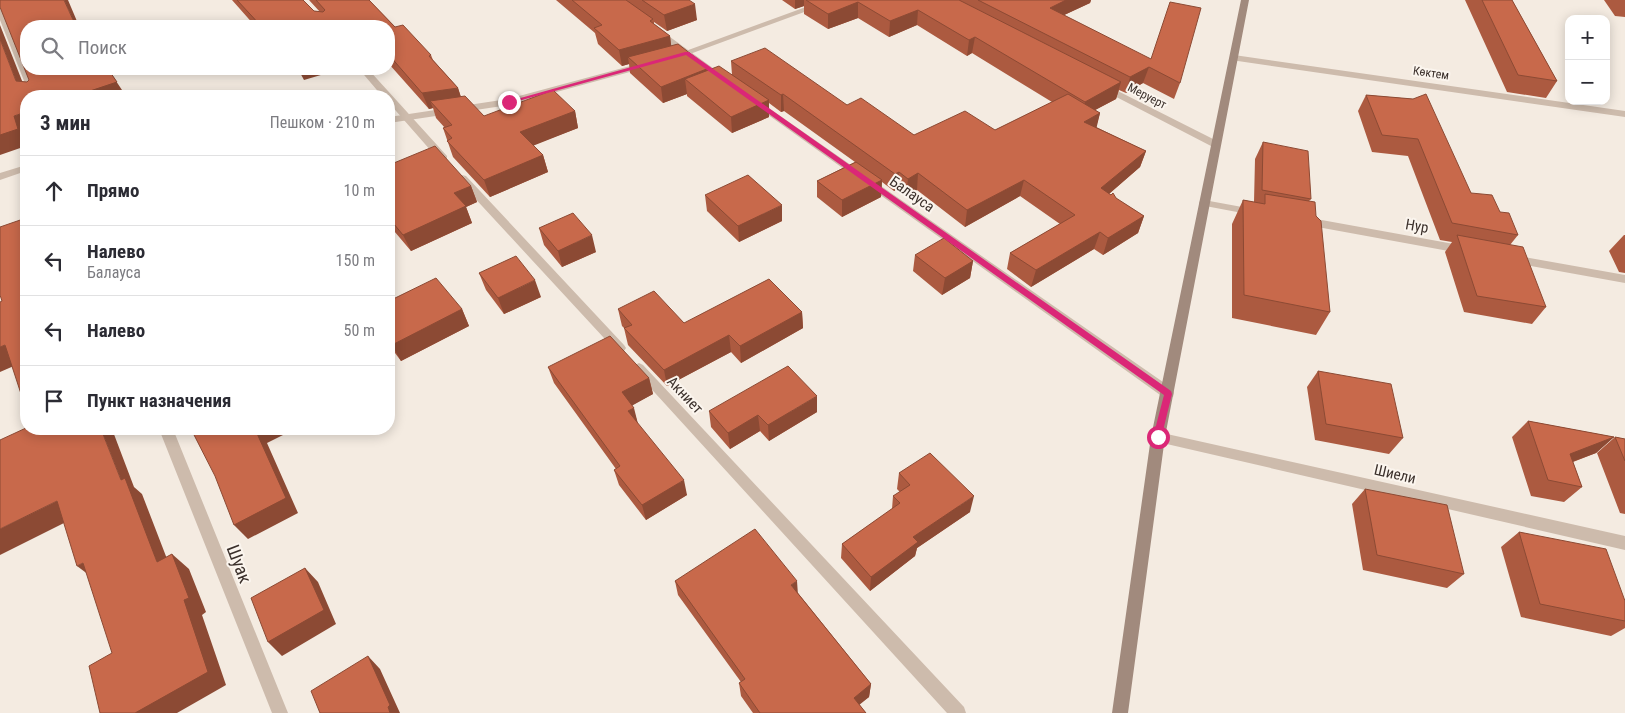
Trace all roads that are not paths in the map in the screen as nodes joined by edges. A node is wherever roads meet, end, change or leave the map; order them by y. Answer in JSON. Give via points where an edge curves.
{"nodes":[{"id":1,"x":833,"y":0,"type":"edge"},
{"id":2,"x":1245,"y":0,"type":"edge"},
{"id":3,"x":0,"y":10,"type":"edge"},
{"id":4,"x":651,"y":27,"type":"edge"},
{"id":5,"x":687,"y":53,"type":"junction"},
{"id":6,"x":1234,"y":58,"type":"junction"},
{"id":7,"x":20,"y":59,"type":"edge"},
{"id":8,"x":26,"y":75,"type":"edge"},
{"id":9,"x":368,"y":75,"type":"edge"},
{"id":10,"x":1093,"y":81,"type":"edge"},
{"id":11,"x":33,"y":90,"type":"edge"},
{"id":12,"x":382,"y":90,"type":"edge"},
{"id":13,"x":395,"y":105,"type":"edge"},
{"id":14,"x":1625,"y":114,"type":"edge"},
{"id":15,"x":407,"y":118,"type":"junction"},
{"id":16,"x":395,"y":119,"type":"edge"},
{"id":17,"x":1215,"y":144,"type":"junction"},
{"id":18,"x":20,"y":170,"type":"edge"},
{"id":19,"x":0,"y":177,"type":"edge"},
{"id":20,"x":1204,"y":203,"type":"junction"},
{"id":21,"x":1263,"y":214,"type":"edge"},
{"id":22,"x":1292,"y":219,"type":"edge"},
{"id":23,"x":1478,"y":252,"type":"edge"},
{"id":24,"x":1498,"y":256,"type":"edge"},
{"id":25,"x":1625,"y":279,"type":"edge"},
{"id":26,"x":1168,"y":394,"type":"junction"},
{"id":27,"x":168,"y":435,"type":"edge"},
{"id":28,"x":1158,"y":437,"type":"junction"},
{"id":29,"x":1625,"y":543,"type":"edge"},
{"id":30,"x":280,"y":713,"type":"edge"},
{"id":31,"x":958,"y":713,"type":"edge"},
{"id":32,"x":1120,"y":713,"type":"edge"}],
"edges":[{"from":1,"to":5,"type":"street"},
{"from":2,"to":6,"type":"street"},
{"from":3,"to":7,"type":"street"},
{"from":4,"to":5,"type":"street","name":"Балауса"},
{"from":5,"to":15,"type":"street","via":[[509,102]]},
{"from":5,"to":26,"type":"street","name":"Балауса"},
{"from":6,"to":14,"type":"street","name":"Көктем"},
{"from":6,"to":17,"type":"street"},
{"from":8,"to":11,"type":"street"},
{"from":9,"to":12,"type":"street","name":"Акниет"},
{"from":10,"to":17,"type":"street","name":"Меруерт"},
{"from":13,"to":15,"type":"street","name":"Акниет"},
{"from":15,"to":16,"type":"street"},
{"from":15,"to":31,"type":"street","name":"Акниет"},
{"from":17,"to":20,"type":"street"},
{"from":18,"to":19,"type":"street"},
{"from":20,"to":21,"type":"street"},
{"from":20,"to":26,"type":"street"},
{"from":22,"to":23,"type":"street","name":"Нур"},
{"from":24,"to":25,"type":"street"},
{"from":26,"to":28,"type":"street"},
{"from":27,"to":30,"type":"street","name":"Шуак"},
{"from":28,"to":29,"type":"street","name":"Шиели"},
{"from":28,"to":32,"type":"street"}]}
